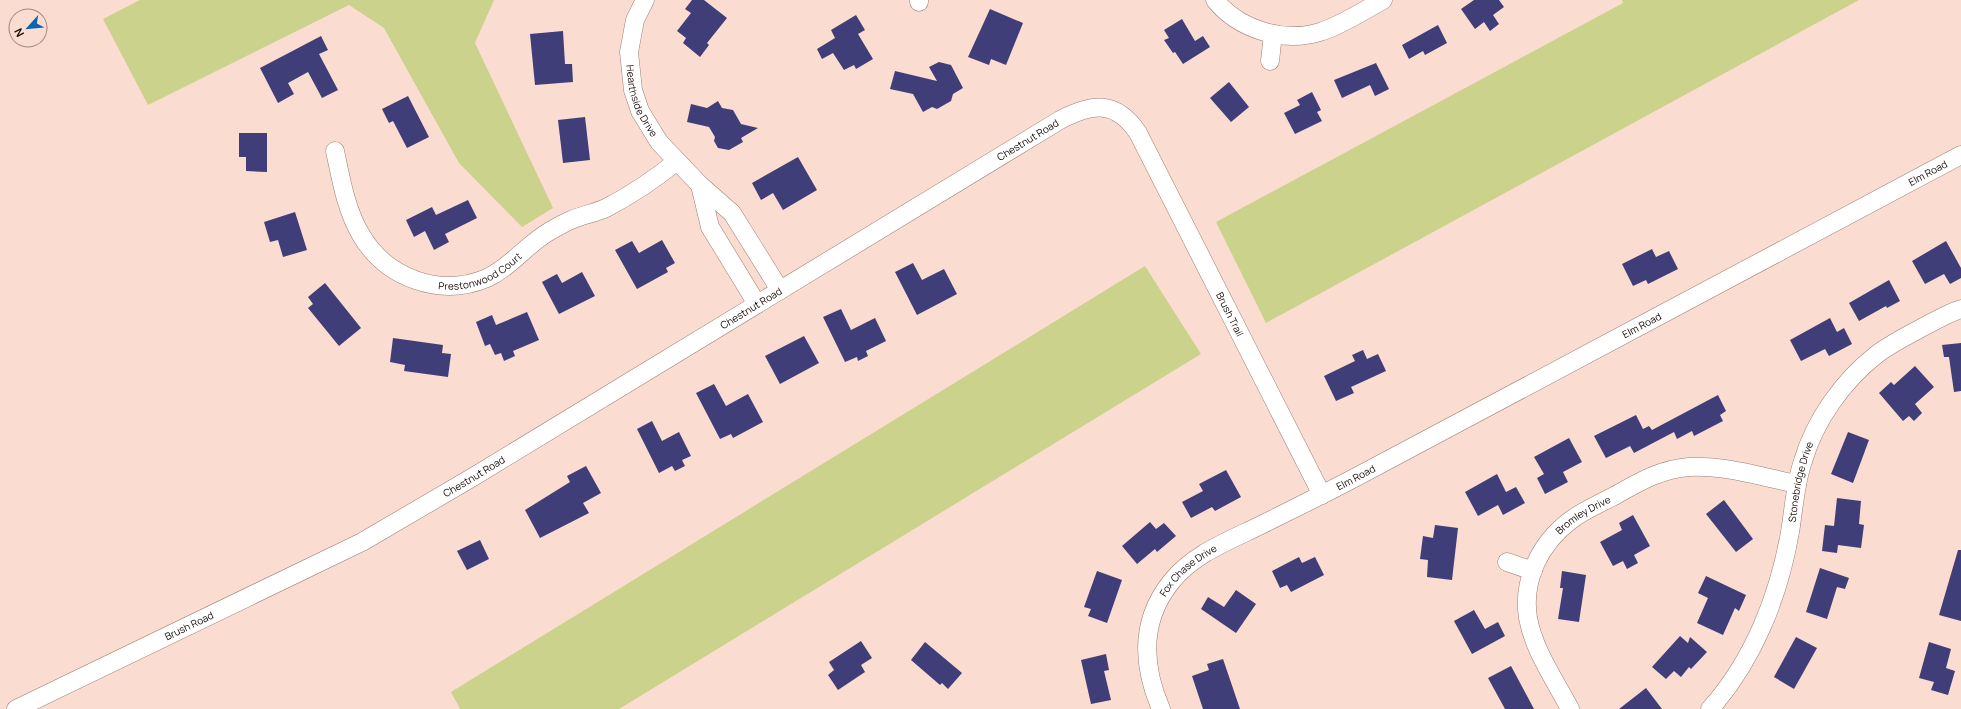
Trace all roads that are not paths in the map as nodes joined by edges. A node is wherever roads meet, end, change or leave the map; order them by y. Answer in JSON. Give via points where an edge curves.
{"nodes":[{"id":1,"x":645,"y":0,"type":"edge"},
{"id":2,"x":1215,"y":0,"type":"edge"},
{"id":3,"x":1383,"y":0,"type":"edge"},
{"id":4,"x":1273,"y":34,"type":"junction"},
{"id":5,"x":1270,"y":61,"type":"dead end"},
{"id":6,"x":1138,"y":133,"type":"joint"},
{"id":7,"x":335,"y":151,"type":"dead end"},
{"id":8,"x":1961,"y":155,"type":"edge"},
{"id":9,"x":677,"y":161,"type":"junction"},
{"id":10,"x":700,"y":185,"type":"junction"},
{"id":11,"x":780,"y":290,"type":"junction"},
{"id":12,"x":757,"y":304,"type":"junction"},
{"id":13,"x":1961,"y":309,"type":"edge"},
{"id":14,"x":1796,"y":484,"type":"junction"},
{"id":15,"x":1322,"y":495,"type":"junction"},
{"id":16,"x":362,"y":542,"type":"joint"},
{"id":17,"x":1506,"y":562,"type":"dead end"},
{"id":18,"x":1533,"y":571,"type":"junction"},
{"id":19,"x":16,"y":709,"type":"edge"},
{"id":20,"x":1161,"y":709,"type":"edge"},
{"id":21,"x":1570,"y":709,"type":"edge"},
{"id":22,"x":1710,"y":709,"type":"edge"}],
"edges":[{"from":1,"to":9,"type":"street","name":"Hearthside Drive","via":[[631,39],[633,90],[648,126]]},
{"from":2,"to":4,"type":"street","via":[[1244,24]]},
{"from":3,"to":4,"type":"street","via":[[1319,32]]},
{"from":4,"to":5,"type":"street"},
{"from":6,"to":11,"type":"street","name":"Chestnut Road","via":[[1131,122],[1109,109],[1086,108],[1074,112]]},
{"from":6,"to":15,"type":"street","name":"Brush Trail"},
{"from":7,"to":9,"type":"street","name":"Prestonwood Court","via":[[354,220],[360,235],[374,253],[402,275],[432,285],[450,286],[475,282],[497,272],[548,232],[622,199],[655,179]]},
{"from":8,"to":15,"type":"street","name":"Elm Road"},
{"from":9,"to":10,"type":"street","name":"Hearthside Drive"},
{"from":10,"to":11,"type":"street","name":"Hearthside Drive","via":[[732,213]]},
{"from":10,"to":12,"type":"street","via":[[710,226]]},
{"from":11,"to":12,"type":"street","name":"Chestnut Road"},
{"from":12,"to":16,"type":"street","name":"Chestnut Road"},
{"from":13,"to":14,"type":"street","name":"Stonebridge Drive","via":[[1900,340],[1876,355],[1854,375],[1824,415],[1810,442]]},
{"from":14,"to":18,"type":"street","name":"Bromley Drive","via":[[1702,467],[1680,468],[1659,473],[1571,520],[1553,535]]},
{"from":14,"to":22,"type":"street","name":"Stonebridge Drive","via":[[1782,568],[1770,606],[1736,675]]},
{"from":15,"to":20,"type":"street","name":"Fox Chase Drive","via":[[1204,553],[1172,581],[1161,596],[1153,615],[1148,631],[1146,653],[1148,673]]},
{"from":16,"to":19,"type":"street","name":"Brush Road"},
{"from":17,"to":18,"type":"street"},
{"from":18,"to":21,"type":"street","name":"Bromley Drive","via":[[1527,595],[1532,633]]}]}
